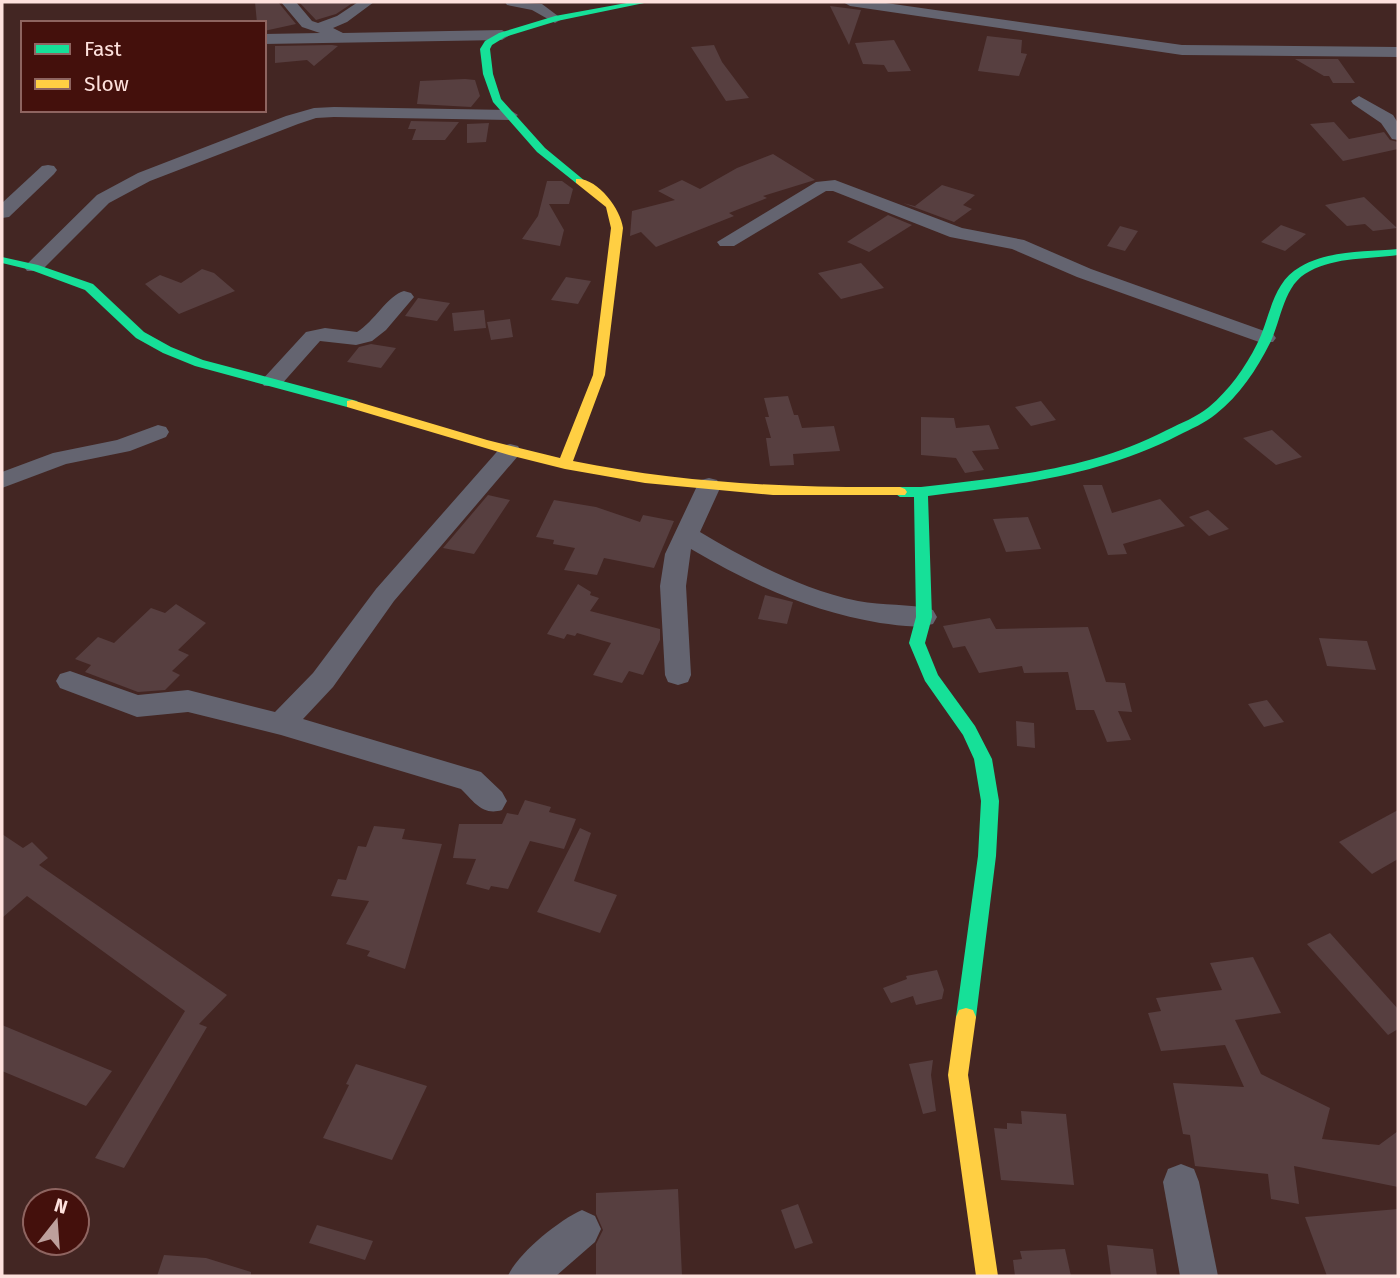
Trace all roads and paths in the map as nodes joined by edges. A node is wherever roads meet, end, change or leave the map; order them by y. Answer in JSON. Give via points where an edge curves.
{"nodes":[{"id":1,"x":288,"y":2,"type":"edge"},
{"id":2,"x":367,"y":2,"type":"edge"},
{"id":3,"x":512,"y":2,"type":"edge"},
{"id":4,"x":645,"y":2,"type":"edge"},
{"id":5,"x":850,"y":2,"type":"edge"},
{"id":6,"x":555,"y":19,"type":"junction"},
{"id":7,"x":316,"y":29,"type":"junction"},
{"id":8,"x":502,"y":35,"type":"junction"},
{"id":9,"x":266,"y":39,"type":"edge"},
{"id":10,"x":355,"y":39,"type":"junction"},
{"id":11,"x":1398,"y":52,"type":"edge"},
{"id":12,"x":1359,"y":101,"type":"dead end"},
{"id":13,"x":510,"y":115,"type":"junction"},
{"id":14,"x":1398,"y":135,"type":"edge"},
{"id":15,"x":48,"y":170,"type":"dead end"},
{"id":16,"x":2,"y":213,"type":"edge"},
{"id":17,"x":727,"y":242,"type":"dead end"},
{"id":18,"x":1398,"y":252,"type":"edge"},
{"id":19,"x":2,"y":260,"type":"edge"},
{"id":20,"x":34,"y":267,"type":"junction"},
{"id":21,"x":404,"y":298,"type":"dead end"},
{"id":22,"x":1266,"y":338,"type":"junction"},
{"id":23,"x":272,"y":381,"type":"junction"},
{"id":24,"x":158,"y":432,"type":"dead end"},
{"id":25,"x":510,"y":451,"type":"junction"},
{"id":26,"x":565,"y":464,"type":"junction"},
{"id":27,"x":2,"y":480,"type":"edge"},
{"id":28,"x":709,"y":486,"type":"junction"},
{"id":29,"x":921,"y":492,"type":"junction"},
{"id":30,"x":686,"y":534,"type":"junction"},
{"id":31,"x":924,"y":617,"type":"junction"},
{"id":32,"x":678,"y":675,"type":"dead end"},
{"id":33,"x":70,"y":681,"type":"dead end"},
{"id":34,"x":281,"y":723,"type":"junction"},
{"id":35,"x":492,"y":801,"type":"dead end"},
{"id":36,"x":1181,"y":1182,"type":"dead end"},
{"id":37,"x":582,"y":1229,"type":"dead end"},
{"id":38,"x":527,"y":1276,"type":"edge"},
{"id":39,"x":987,"y":1276,"type":"edge"},
{"id":40,"x":1199,"y":1276,"type":"edge"}],
"edges":[{"from":1,"to":7,"type":"street"},
{"from":2,"to":7,"type":"street"},
{"from":3,"to":6,"type":"street","via":[[537,7]]},
{"from":4,"to":6,"type":"street"},
{"from":5,"to":11,"type":"street","via":[[1182,50]]},
{"from":6,"to":8,"type":"street"},
{"from":7,"to":10,"type":"street"},
{"from":8,"to":10,"type":"street"},
{"from":8,"to":13,"type":"street","via":[[488,43],[486,59],[496,100]]},
{"from":9,"to":10,"type":"street"},
{"from":12,"to":14,"type":"street","via":[[1387,119]]},
{"from":13,"to":20,"type":"street","via":[[334,112],[292,120],[144,177],[103,199]]},
{"from":13,"to":26,"type":"street","via":[[541,150],[617,213],[599,375]]},
{"from":15,"to":16,"type":"street"},
{"from":17,"to":22,"type":"street","via":[[822,186],[835,185],[957,233],[1017,244]]},
{"from":18,"to":22,"type":"street","via":[[1340,258],[1304,269],[1288,280]]},
{"from":19,"to":20,"type":"street"},
{"from":20,"to":23,"type":"street","via":[[89,287],[140,335],[167,350]]},
{"from":21,"to":23,"type":"street","via":[[368,336],[356,340],[313,337]]},
{"from":22,"to":29,"type":"street","via":[[1243,377],[1213,411],[1156,443],[1067,473]]},
{"from":23,"to":25,"type":"street"},
{"from":24,"to":27,"type":"street","via":[[122,446],[61,458]]},
{"from":25,"to":26,"type":"street"},
{"from":25,"to":34,"type":"street","via":[[385,595],[323,680]]},
{"from":26,"to":28,"type":"street"},
{"from":28,"to":29,"type":"street"},
{"from":28,"to":30,"type":"street"},
{"from":29,"to":31,"type":"street"},
{"from":30,"to":31,"type":"street","via":[[723,557],[828,603],[884,617]]},
{"from":30,"to":32,"type":"street","via":[[677,554],[673,586]]},
{"from":31,"to":39,"type":"street","via":[[917,643],[931,677],[970,731],[983,759],[989,801],[987,856],[958,1075]]},
{"from":33,"to":34,"type":"street","via":[[137,706],[188,701]]},
{"from":34,"to":35,"type":"street","via":[[471,780]]},
{"from":36,"to":40,"type":"street"},
{"from":37,"to":38,"type":"street"}]}
